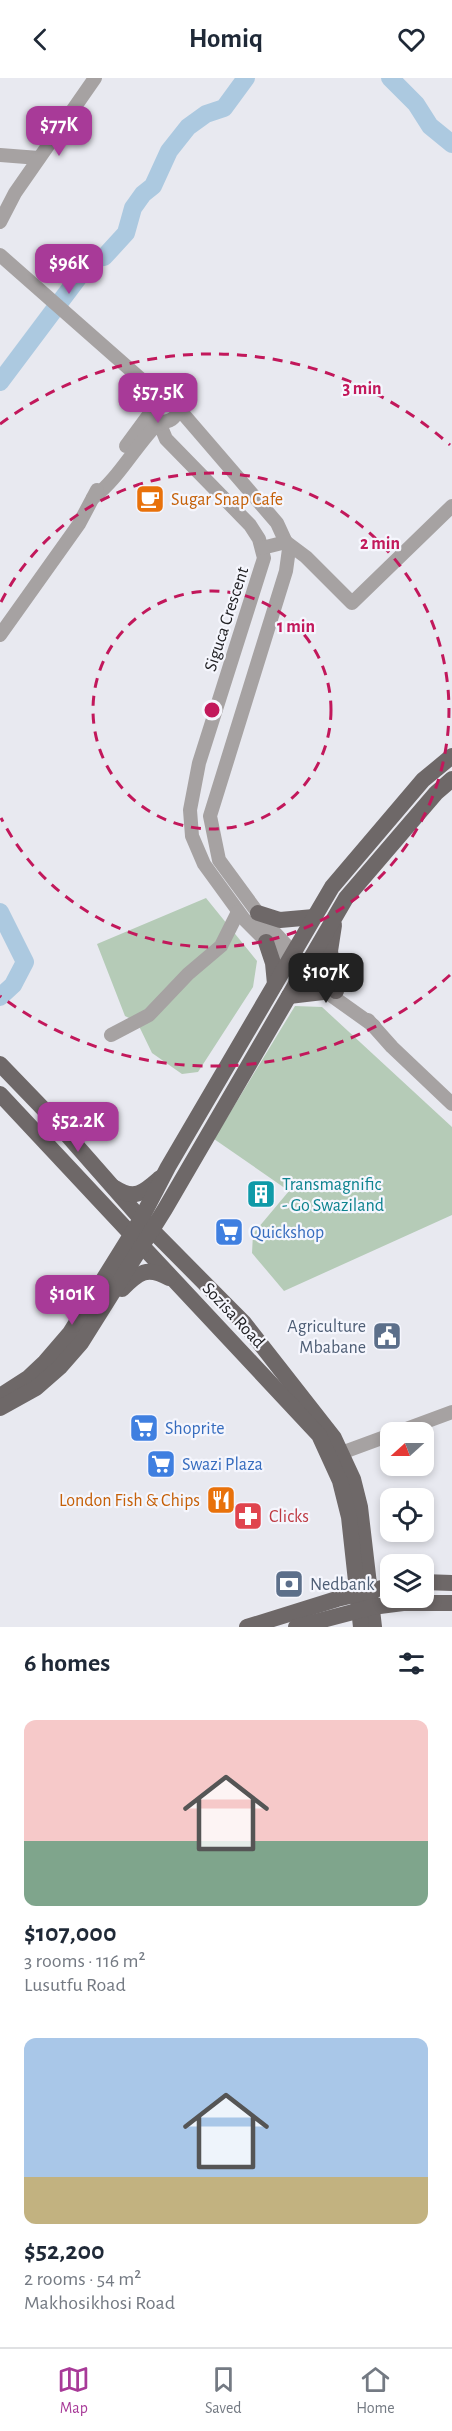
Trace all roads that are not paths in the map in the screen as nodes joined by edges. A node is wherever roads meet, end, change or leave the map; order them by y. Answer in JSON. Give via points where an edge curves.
{"nodes":[{"id":1,"x":95,"y":78,"type":"edge"},
{"id":2,"x":0,"y":155,"type":"edge"},
{"id":3,"x":39,"y":158,"type":"junction"},
{"id":4,"x":0,"y":222,"type":"edge"},
{"id":5,"x":0,"y":255,"type":"edge"},
{"id":6,"x":159,"y":395,"type":"junction"},
{"id":7,"x":179,"y":409,"type":"junction"},
{"id":8,"x":155,"y":417,"type":"junction"},
{"id":9,"x":141,"y":441,"type":"junction"},
{"id":10,"x":171,"y":445,"type":"junction"},
{"id":11,"x":93,"y":498,"type":"junction"},
{"id":12,"x":452,"y":506,"type":"edge"},
{"id":13,"x":286,"y":542,"type":"junction"},
{"id":14,"x":262,"y":548,"type":"junction"},
{"id":15,"x":0,"y":635,"type":"edge"},
{"id":16,"x":452,"y":756,"type":"edge"},
{"id":17,"x":452,"y":779,"type":"edge"},
{"id":18,"x":238,"y":912,"type":"junction"},
{"id":19,"x":258,"y":913,"type":"junction"},
{"id":20,"x":314,"y":917,"type":"junction"},
{"id":21,"x":335,"y":918,"type":"junction"},
{"id":22,"x":266,"y":942,"type":"junction"},
{"id":23,"x":297,"y":964,"type":"junction"},
{"id":24,"x":275,"y":984,"type":"junction"},
{"id":25,"x":329,"y":992,"type":"junction"},
{"id":26,"x":288,"y":996,"type":"junction"},
{"id":27,"x":111,"y":1035,"type":"dead end"},
{"id":28,"x":0,"y":1064,"type":"edge"},
{"id":29,"x":0,"y":1094,"type":"edge"},
{"id":30,"x":452,"y":1104,"type":"edge"},
{"id":31,"x":165,"y":1174,"type":"junction"},
{"id":32,"x":109,"y":1185,"type":"junction"},
{"id":33,"x":173,"y":1194,"type":"junction"},
{"id":34,"x":147,"y":1225,"type":"junction"},
{"id":35,"x":136,"y":1240,"type":"junction"},
{"id":36,"x":174,"y":1253,"type":"junction"},
{"id":37,"x":175,"y":1281,"type":"junction"},
{"id":38,"x":109,"y":1303,"type":"junction"},
{"id":39,"x":0,"y":1396,"type":"edge"},
{"id":40,"x":0,"y":1408,"type":"edge"},
{"id":41,"x":452,"y":1412,"type":"edge"},
{"id":42,"x":425,"y":1422,"type":"edge"},
{"id":43,"x":380,"y":1439,"type":"edge"},
{"id":44,"x":336,"y":1455,"type":"junction"},
{"id":45,"x":368,"y":1563,"type":"junction"},
{"id":46,"x":380,"y":1572,"type":"edge"},
{"id":47,"x":356,"y":1575,"type":"junction"},
{"id":48,"x":434,"y":1582,"type":"edge"},
{"id":49,"x":452,"y":1583,"type":"edge"},
{"id":50,"x":380,"y":1593,"type":"edge"},
{"id":51,"x":337,"y":1599,"type":"junction"},
{"id":52,"x":369,"y":1601,"type":"junction"},
{"id":53,"x":452,"y":1602,"type":"edge"},
{"id":54,"x":330,"y":1617,"type":"junction"},
{"id":55,"x":247,"y":1627,"type":"edge"},
{"id":56,"x":296,"y":1627,"type":"edge"},
{"id":57,"x":352,"y":1627,"type":"edge"},
{"id":58,"x":361,"y":1627,"type":"edge"},
{"id":59,"x":375,"y":1627,"type":"edge"}],
"edges":[{"from":1,"to":3,"type":"street"},
{"from":2,"to":3,"type":"street"},
{"from":3,"to":4,"type":"street"},
{"from":5,"to":6,"type":"street"},
{"from":6,"to":7,"type":"street","via":[[169,394],[177,400]]},
{"from":6,"to":8,"type":"street","via":[[153,402]]},
{"from":7,"to":8,"type":"street","via":[[175,418],[166,422]]},
{"from":7,"to":13,"type":"street","via":[[277,523]]},
{"from":8,"to":9,"type":"street"},
{"from":8,"to":10,"type":"street","name":"Siguca Crescent"},
{"from":8,"to":11,"type":"street","via":[[103,478]]},
{"from":9,"to":10,"type":"street","via":[[158,440]]},
{"from":9,"to":11,"type":"street","via":[[109,486]]},
{"from":10,"to":14,"type":"street","name":"Siguca Crescent","via":[[250,525]]},
{"from":11,"to":15,"type":"street","via":[[79,524]]},
{"from":12,"to":13,"type":"street","via":[[352,603]]},
{"from":13,"to":14,"type":"street"},
{"from":13,"to":19,"type":"street","via":[[290,549],[286,570],[210,816],[219,860]]},
{"from":14,"to":18,"type":"street","name":"Siguca Crescent","via":[[262,567],[199,763],[190,810],[192,836],[204,864]]},
{"from":16,"to":20,"type":"main road","via":[[423,780],[332,887]]},
{"from":17,"to":21,"type":"main road","via":[[346,898]]},
{"from":18,"to":22,"type":"street","name":"Siguca Crescent"},
{"from":18,"to":27,"type":"street","via":[[221,946],[149,1015]]},
{"from":19,"to":20,"type":"main road","via":[[280,920]]},
{"from":19,"to":23,"type":"street"},
{"from":20,"to":23,"type":"main road"},
{"from":21,"to":23,"type":"main road"},
{"from":21,"to":25,"type":"main road"},
{"from":22,"to":23,"type":"street","name":"Siguca Crescent"},
{"from":22,"to":24,"type":"main road"},
{"from":23,"to":24,"type":"main road"},
{"from":23,"to":25,"type":"street"},
{"from":23,"to":26,"type":"main road"},
{"from":24,"to":31,"type":"main road"},
{"from":25,"to":26,"type":"main road"},
{"from":25,"to":30,"type":"street","via":[[374,1026]]},
{"from":26,"to":33,"type":"main road"},
{"from":28,"to":32,"type":"main road","name":"Sozisa Road"},
{"from":29,"to":35,"type":"main road","name":"Sozisa Road"},
{"from":31,"to":32,"type":"main road","via":[[139,1194],[125,1194]]},
{"from":31,"to":34,"type":"main road"},
{"from":32,"to":34,"type":"main road","name":"Sozisa Road"},
{"from":33,"to":34,"type":"main road"},
{"from":33,"to":36,"type":"main road","via":[[167,1230]]},
{"from":34,"to":35,"type":"main road"},
{"from":34,"to":36,"type":"main road","name":"Sozisa Road"},
{"from":35,"to":37,"type":"main road","name":"Sozisa Road"},
{"from":35,"to":38,"type":"main road"},
{"from":35,"to":39,"type":"main road","via":[[52,1356]]},
{"from":36,"to":44,"type":"main road","name":"Sozisa Road","via":[[244,1323],[334,1438]]},
{"from":37,"to":38,"type":"main road","via":[[150,1270],[130,1281]]},
{"from":37,"to":44,"type":"main road","name":"Sozisa Road"},
{"from":38,"to":40,"type":"main road","via":[[60,1367],[36,1388]]},
{"from":41,"to":42,"type":"street"},
{"from":43,"to":44,"type":"street"},
{"from":44,"to":45,"type":"main road","name":"Sozisa Road","via":[[353,1479]]},
{"from":44,"to":47,"type":"main road","name":"Sozisa Road"},
{"from":45,"to":46,"type":"main road"},
{"from":45,"to":52,"type":"main road","name":"Sozisa Road"},
{"from":47,"to":51,"type":"main road"},
{"from":47,"to":52,"type":"main road","name":"Sozisa Road"},
{"from":48,"to":49,"type":"main road"},
{"from":50,"to":52,"type":"main road"},
{"from":51,"to":52,"type":"main road"},
{"from":51,"to":55,"type":"main road"},
{"from":52,"to":53,"type":"main road"},
{"from":52,"to":54,"type":"main road"},
{"from":52,"to":58,"type":"main road","name":"Sozisa Road"},
{"from":52,"to":59,"type":"main road"},
{"from":54,"to":56,"type":"main road"},
{"from":54,"to":57,"type":"main road"}]}
